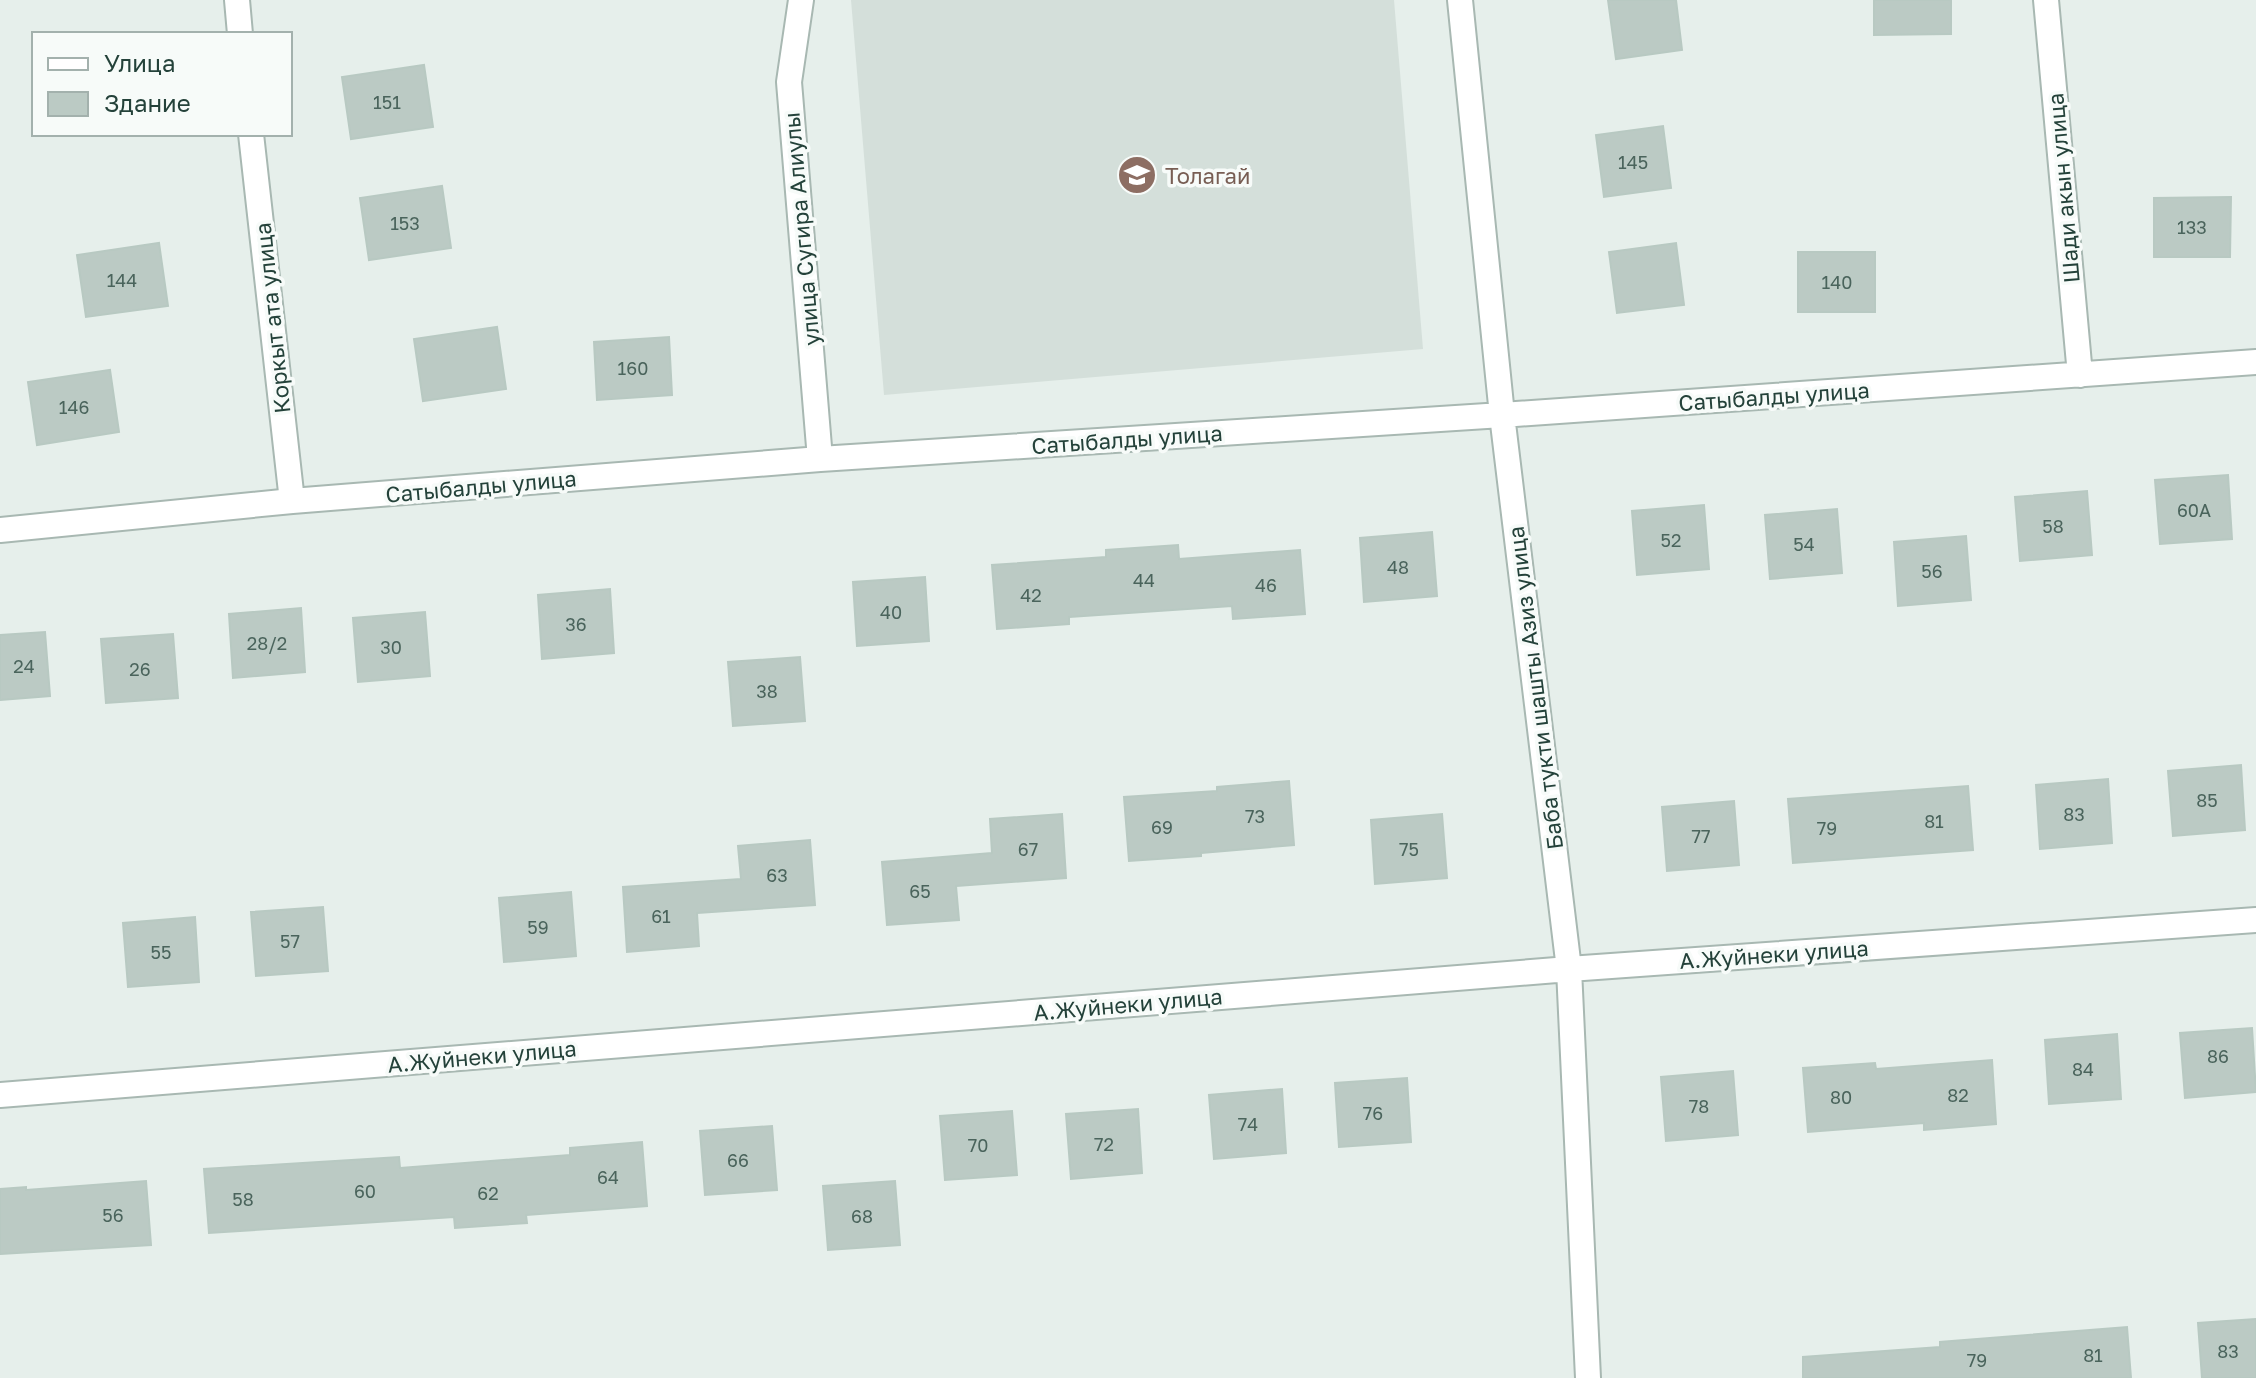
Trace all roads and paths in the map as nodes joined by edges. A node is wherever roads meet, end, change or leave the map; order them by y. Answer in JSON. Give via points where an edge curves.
{"nodes":[{"id":1,"x":237,"y":0,"type":"edge"},
{"id":2,"x":801,"y":0,"type":"edge"},
{"id":3,"x":1460,"y":0,"type":"edge"},
{"id":4,"x":2046,"y":0,"type":"edge"},
{"id":5,"x":240,"y":32,"type":"edge"},
{"id":6,"x":251,"y":136,"type":"edge"},
{"id":7,"x":2256,"y":362,"type":"edge"},
{"id":8,"x":2080,"y":375,"type":"junction"},
{"id":9,"x":1502,"y":415,"type":"junction"},
{"id":10,"x":820,"y":459,"type":"junction"},
{"id":11,"x":292,"y":501,"type":"junction"},
{"id":12,"x":0,"y":530,"type":"edge"},
{"id":13,"x":2256,"y":920,"type":"edge"},
{"id":14,"x":1569,"y":969,"type":"junction"},
{"id":15,"x":0,"y":1095,"type":"edge"},
{"id":16,"x":1588,"y":1378,"type":"edge"}],
"edges":[{"from":1,"to":5,"type":"street"},
{"from":2,"to":10,"type":"street","name":"улица Сугира Алиулы","via":[[789,82]]},
{"from":3,"to":9,"type":"street","name":"Баба тукти шашты Азиз улица"},
{"from":4,"to":8,"type":"street","name":"Шади акын улица"},
{"from":6,"to":11,"type":"street","name":"Коркыт ата улица"},
{"from":7,"to":8,"type":"street","name":"Сатыбалды улица"},
{"from":8,"to":9,"type":"street","name":"Сатыбалды улица"},
{"from":9,"to":10,"type":"street","name":"Сатыбалды улица"},
{"from":9,"to":14,"type":"street","name":"Баба тукти шашты Азиз улица"},
{"from":10,"to":11,"type":"street","name":"Сатыбалды улица"},
{"from":11,"to":12,"type":"street","name":"Сатыбалды улица"},
{"from":13,"to":14,"type":"street","name":"А.Жуйнеки улица"},
{"from":14,"to":15,"type":"street","name":"А.Жуйнеки улица"},
{"from":14,"to":16,"type":"street","name":"Баба тукти шашты Азиз улица"}]}
